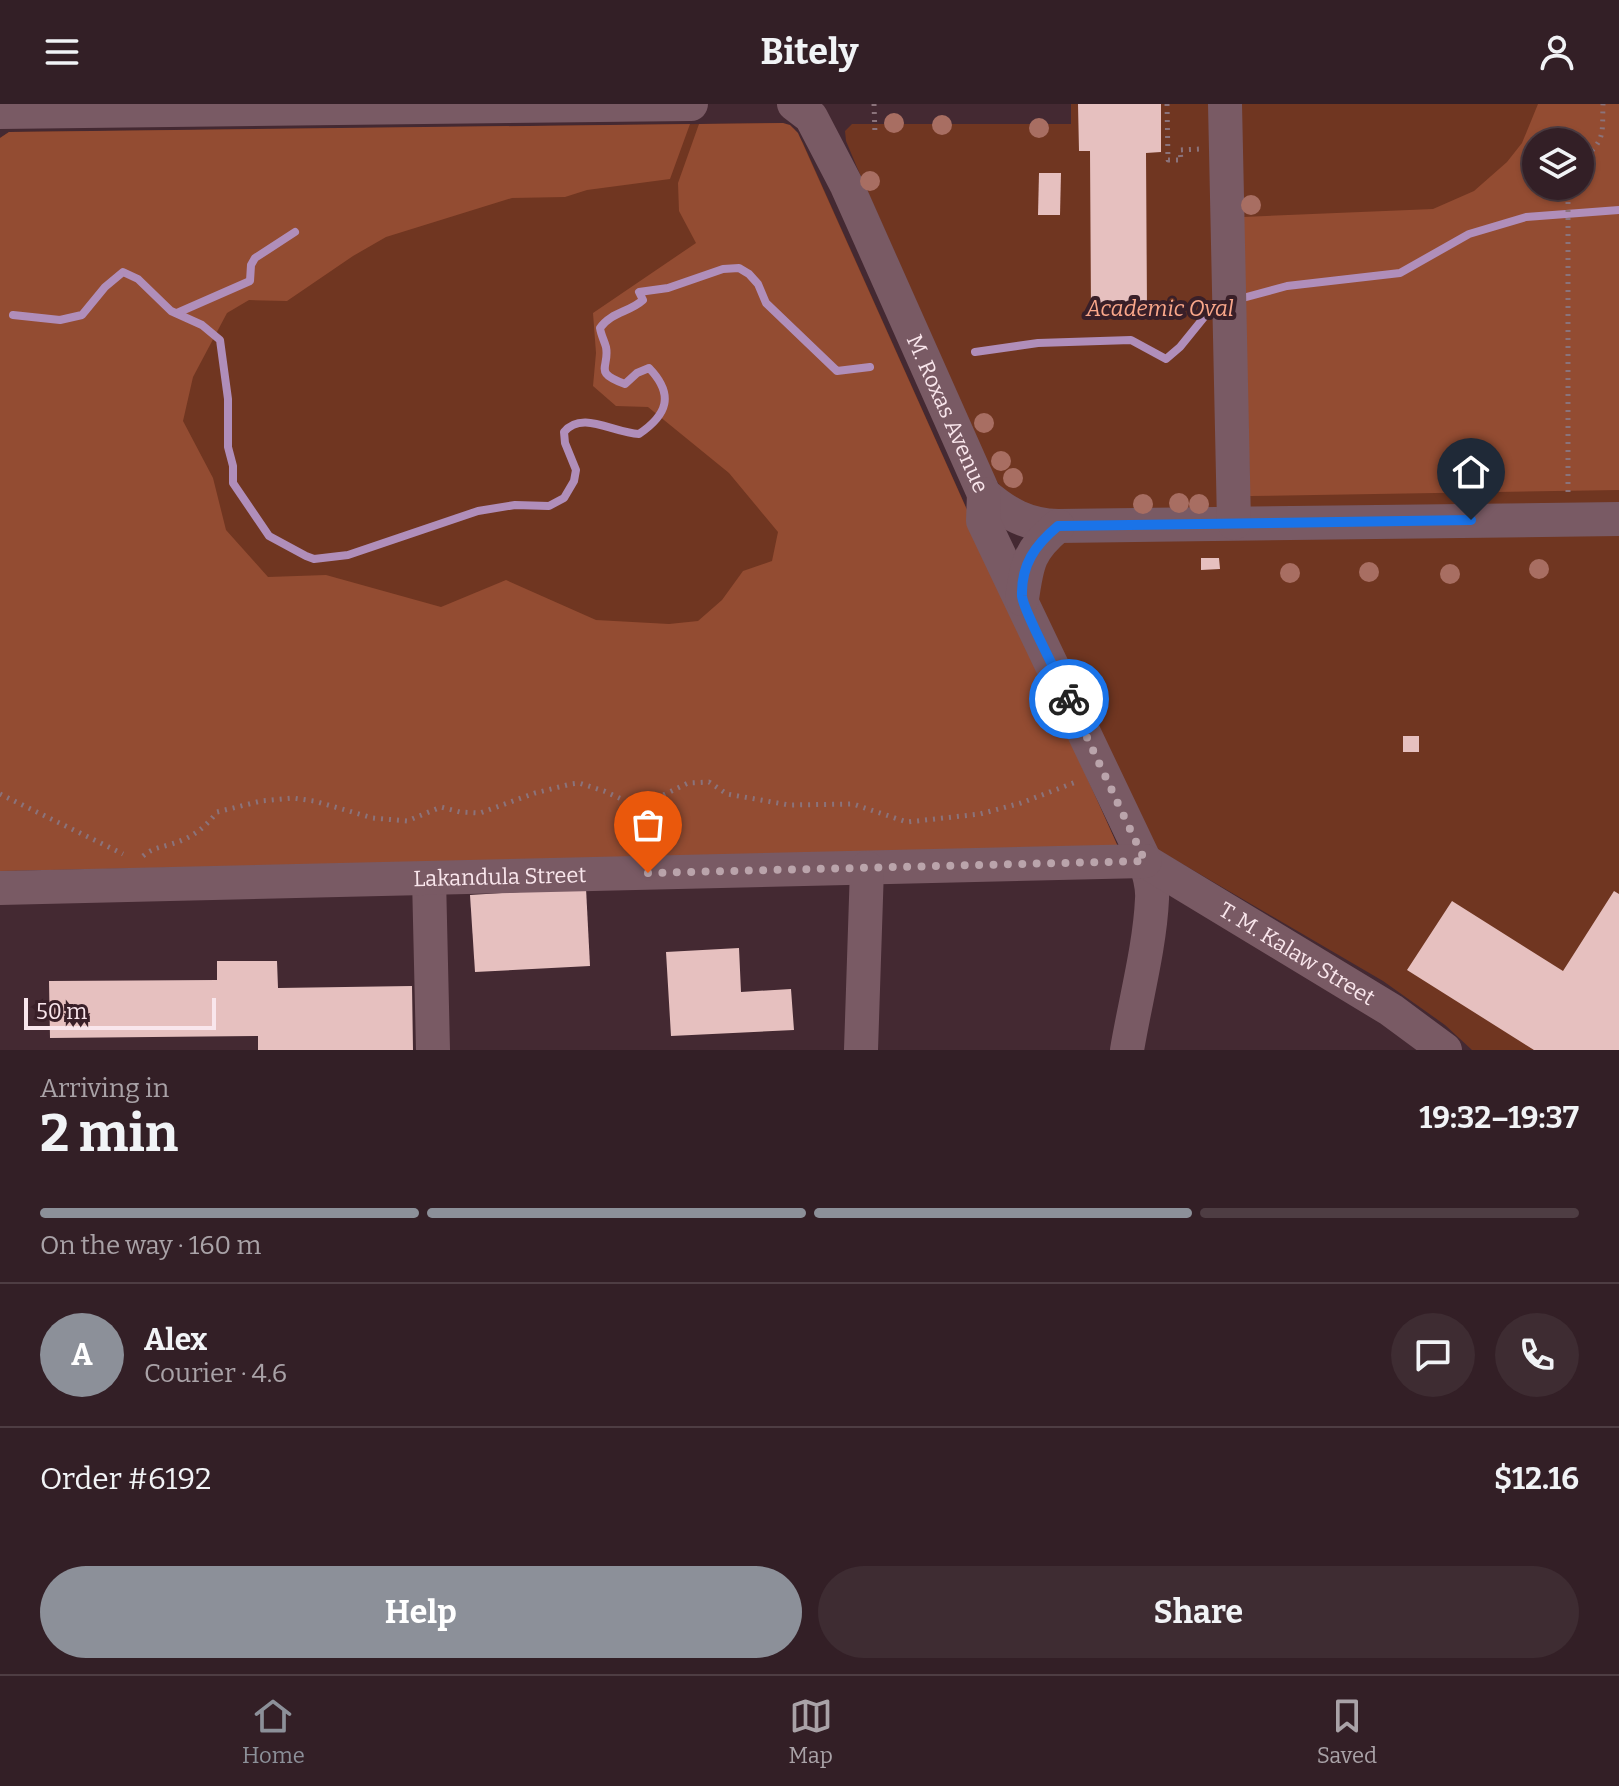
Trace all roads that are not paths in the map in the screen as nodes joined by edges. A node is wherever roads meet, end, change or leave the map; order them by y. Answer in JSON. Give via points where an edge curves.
{"nodes":[{"id":1,"x":691,"y":104,"type":"edge"},
{"id":2,"x":794,"y":104,"type":"edge"},
{"id":3,"x":1225,"y":104,"type":"edge"},
{"id":4,"x":0,"y":112,"type":"edge"},
{"id":5,"x":984,"y":494,"type":"junction"},
{"id":6,"x":1619,"y":519,"type":"edge"},
{"id":7,"x":1234,"y":523,"type":"junction"},
{"id":8,"x":1058,"y":526,"type":"junction"},
{"id":9,"x":1022,"y":599,"type":"junction"},
{"id":10,"x":1145,"y":861,"type":"junction"},
{"id":11,"x":867,"y":868,"type":"junction"},
{"id":12,"x":429,"y":878,"type":"junction"},
{"id":13,"x":0,"y":888,"type":"edge"},
{"id":14,"x":433,"y":1050,"type":"edge"},
{"id":15,"x":861,"y":1050,"type":"edge"},
{"id":16,"x":1127,"y":1050,"type":"edge"},
{"id":17,"x":1445,"y":1050,"type":"edge"}],
"edges":[{"from":1,"to":4,"type":"street"},
{"from":2,"to":5,"type":"street","name":"M. Roxas Avenue","via":[[811,117],[846,183]]},
{"from":3,"to":7,"type":"street"},
{"from":5,"to":8,"type":"street","name":"M. Roxas Avenue","via":[[1018,519]]},
{"from":5,"to":9,"type":"street","via":[[983,521]]},
{"from":6,"to":7,"type":"street","name":"M. Roxas Avenue"},
{"from":7,"to":8,"type":"street","name":"M. Roxas Avenue"},
{"from":8,"to":9,"type":"street","via":[[1034,548]]},
{"from":9,"to":10,"type":"street"},
{"from":10,"to":11,"type":"street","name":"Lakandula Street"},
{"from":10,"to":16,"type":"street","via":[[1152,898]]},
{"from":10,"to":17,"type":"street","name":"T. M. Kalaw Street","via":[[1391,1010]]},
{"from":11,"to":12,"type":"street","name":"Lakandula Street"},
{"from":11,"to":15,"type":"street"},
{"from":12,"to":13,"type":"street","name":"Lakandula Street"},
{"from":12,"to":14,"type":"street"}]}
